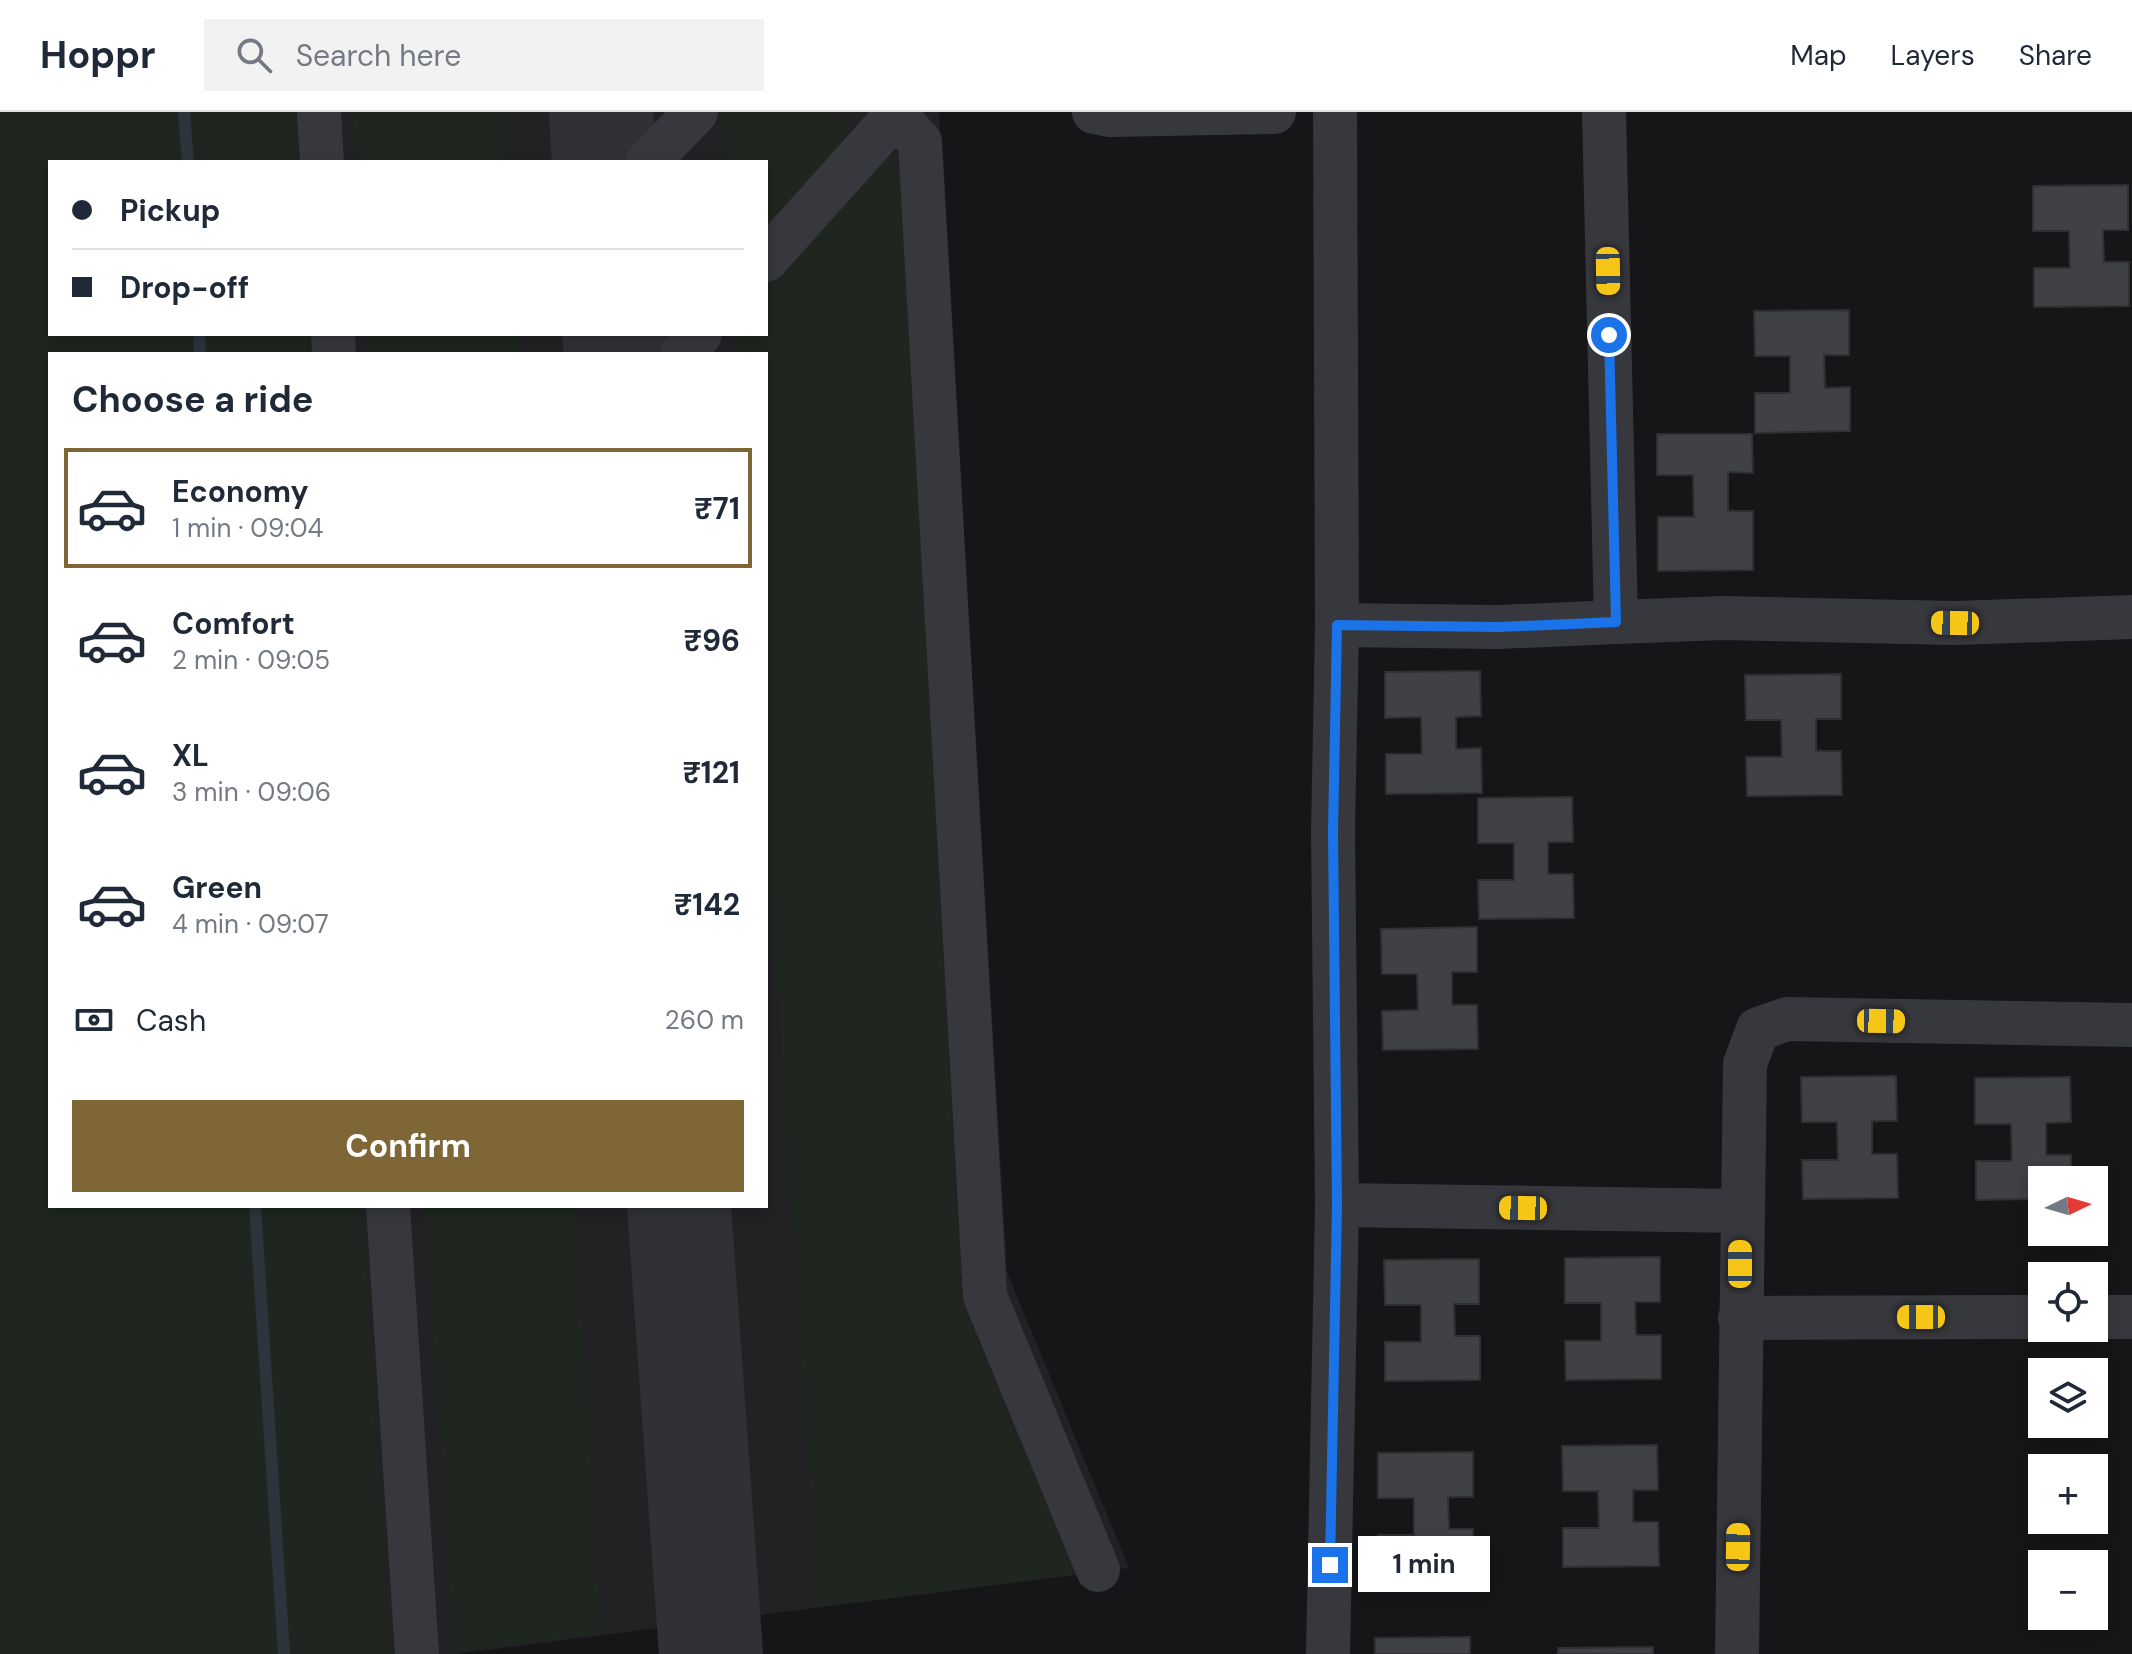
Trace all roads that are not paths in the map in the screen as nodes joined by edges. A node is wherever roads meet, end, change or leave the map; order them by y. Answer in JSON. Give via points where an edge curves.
{"nodes":[{"id":1,"x":319,"y":112,"type":"edge"},
{"id":2,"x":696,"y":112,"type":"edge"},
{"id":3,"x":1094,"y":112,"type":"edge"},
{"id":4,"x":1274,"y":112,"type":"edge"},
{"id":5,"x":1335,"y":112,"type":"edge"},
{"id":6,"x":1604,"y":112,"type":"edge"},
{"id":7,"x":894,"y":114,"type":"edge"},
{"id":8,"x":322,"y":160,"type":"edge"},
{"id":9,"x":650,"y":160,"type":"edge"},
{"id":10,"x":768,"y":258,"type":"edge"},
{"id":11,"x":698,"y":336,"type":"edge"},
{"id":12,"x":684,"y":352,"type":"edge"},
{"id":13,"x":2132,"y":617,"type":"edge"},
{"id":14,"x":1616,"y":622,"type":"junction"},
{"id":15,"x":1337,"y":625,"type":"junction"},
{"id":16,"x":2132,"y":1025,"type":"edge"},
{"id":17,"x":1337,"y":1205,"type":"junction"},
{"id":18,"x":388,"y":1208,"type":"edge"},
{"id":19,"x":1740,"y":1211,"type":"junction"},
{"id":20,"x":2028,"y":1317,"type":"edge"},
{"id":21,"x":2108,"y":1317,"type":"edge"},
{"id":22,"x":2132,"y":1317,"type":"edge"},
{"id":23,"x":1740,"y":1318,"type":"junction"},
{"id":24,"x":1098,"y":1570,"type":"dead end"},
{"id":25,"x":417,"y":1654,"type":"edge"},
{"id":26,"x":1328,"y":1654,"type":"edge"},
{"id":27,"x":1737,"y":1654,"type":"edge"}],
"edges":[{"from":1,"to":8,"type":"street"},
{"from":2,"to":9,"type":"street"},
{"from":3,"to":4,"type":"street"},
{"from":5,"to":15,"type":"street"},
{"from":6,"to":14,"type":"street"},
{"from":7,"to":10,"type":"street"},
{"from":7,"to":24,"type":"street","via":[[920,142],[985,1296]]},
{"from":11,"to":12,"type":"street"},
{"from":13,"to":14,"type":"street","via":[[1955,623],[1723,618]]},
{"from":14,"to":15,"type":"street"},
{"from":15,"to":17,"type":"street"},
{"from":16,"to":19,"type":"street","via":[[1787,1019],[1758,1029],[1745,1064]]},
{"from":17,"to":19,"type":"street"},
{"from":17,"to":26,"type":"street"},
{"from":18,"to":25,"type":"street"},
{"from":19,"to":23,"type":"street"},
{"from":20,"to":23,"type":"street"},
{"from":21,"to":22,"type":"street"},
{"from":23,"to":27,"type":"street"}]}
